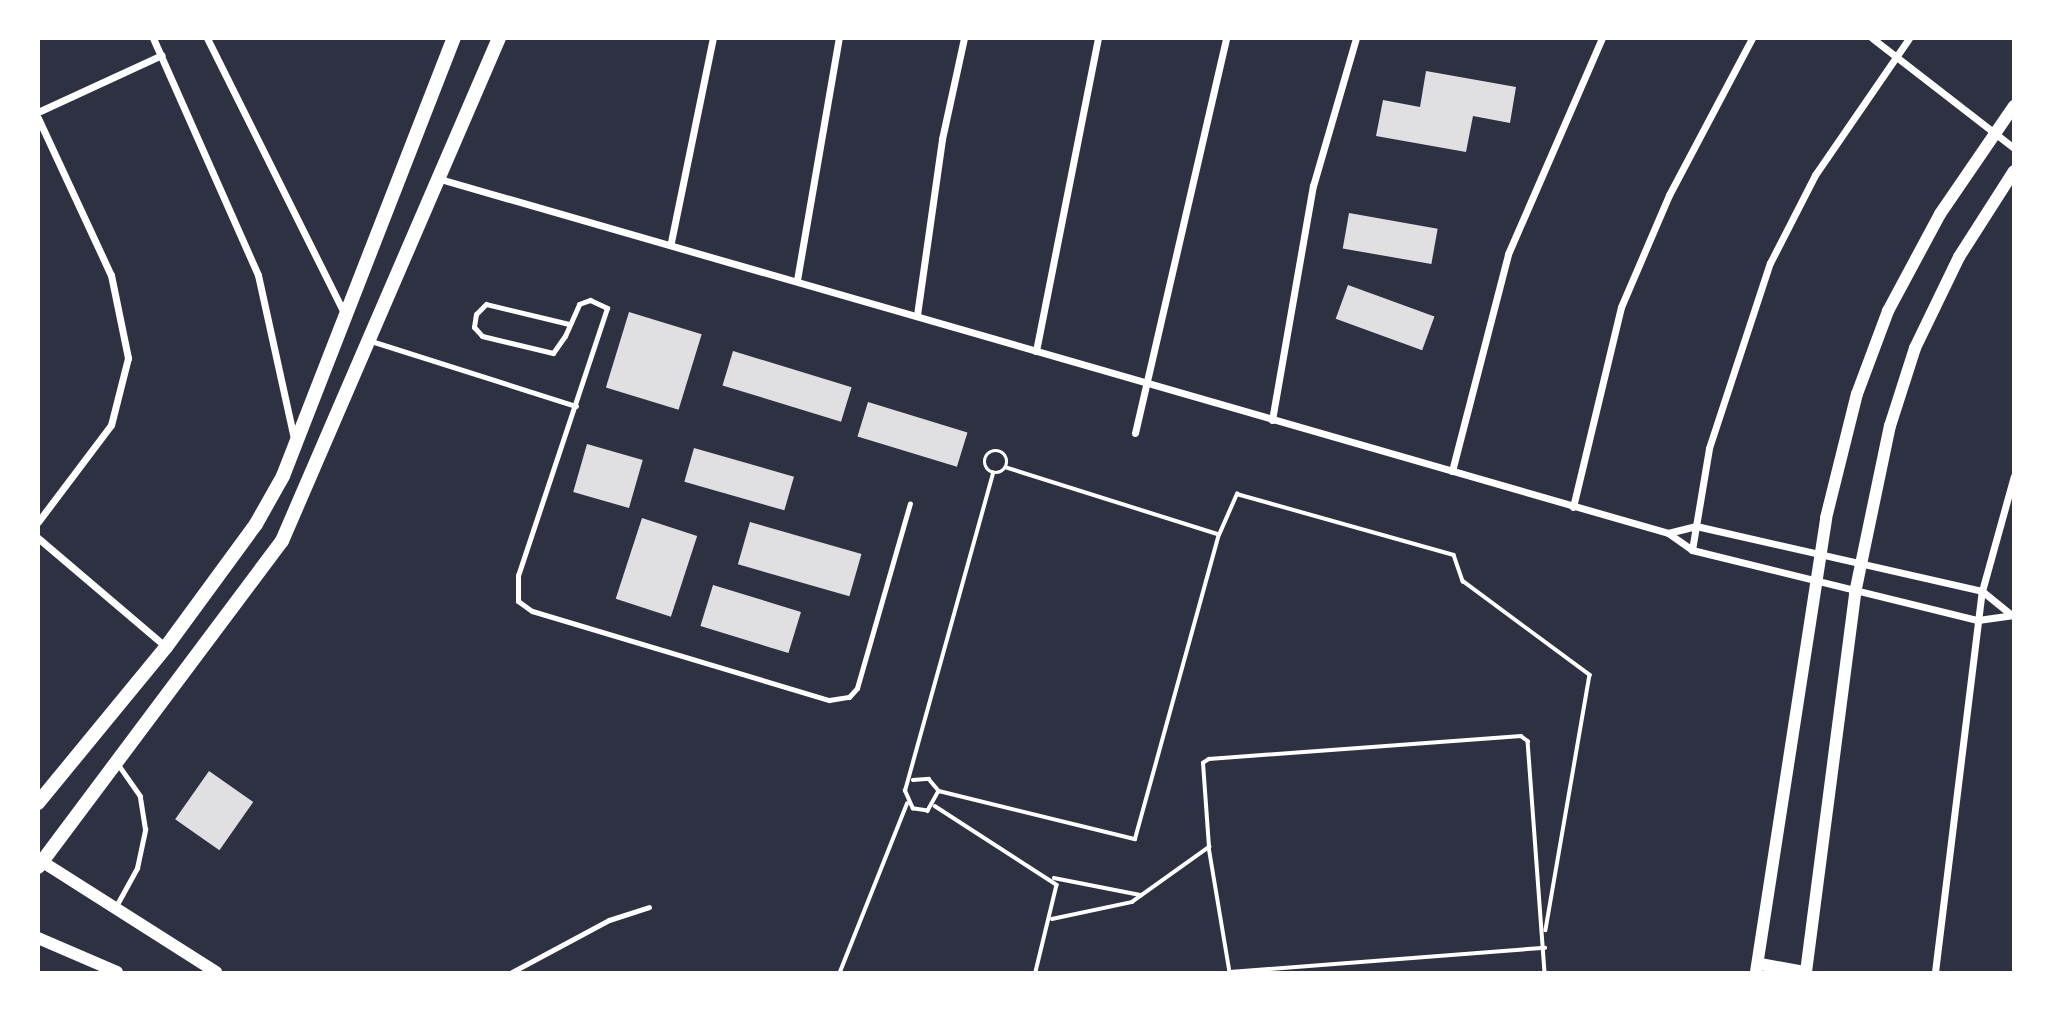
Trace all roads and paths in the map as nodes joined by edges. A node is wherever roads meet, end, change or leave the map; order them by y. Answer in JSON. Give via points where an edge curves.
{"nodes":[{"id":1,"x":153,"y":38,"type":"edge"},
{"id":2,"x":207,"y":38,"type":"edge"},
{"id":3,"x":454,"y":38,"type":"edge"},
{"id":4,"x":499,"y":38,"type":"edge"},
{"id":5,"x":713,"y":38,"type":"edge"},
{"id":6,"x":839,"y":38,"type":"edge"},
{"id":7,"x":964,"y":38,"type":"edge"},
{"id":8,"x":1098,"y":38,"type":"edge"},
{"id":9,"x":1226,"y":38,"type":"edge"},
{"id":10,"x":1356,"y":38,"type":"edge"},
{"id":11,"x":1602,"y":38,"type":"edge"},
{"id":12,"x":1752,"y":38,"type":"edge"},
{"id":13,"x":1872,"y":38,"type":"edge"},
{"id":14,"x":1909,"y":38,"type":"edge"},
{"id":15,"x":162,"y":55,"type":"junction"},
{"id":16,"x":1895,"y":57,"type":"junction"},
{"id":17,"x":2014,"y":106,"type":"edge"},
{"id":18,"x":38,"y":112,"type":"edge"},
{"id":19,"x":38,"y":118,"type":"edge"},
{"id":20,"x":1993,"y":133,"type":"junction"},
{"id":21,"x":2014,"y":148,"type":"edge"},
{"id":22,"x":2014,"y":171,"type":"edge"},
{"id":23,"x":440,"y":179,"type":"junction"},
{"id":24,"x":671,"y":242,"type":"junction"},
{"id":25,"x":797,"y":280,"type":"junction"},
{"id":26,"x":917,"y":315,"type":"junction"},
{"id":27,"x":346,"y":319,"type":"junction"},
{"id":28,"x":569,"y":324,"type":"junction"},
{"id":29,"x":371,"y":341,"type":"junction"},
{"id":30,"x":1036,"y":351,"type":"junction"},
{"id":31,"x":1147,"y":384,"type":"junction"},
{"id":32,"x":576,"y":406,"type":"junction"},
{"id":33,"x":1272,"y":420,"type":"junction"},
{"id":34,"x":1135,"y":433,"type":"dead end"},
{"id":35,"x":296,"y":445,"type":"junction"},
{"id":36,"x":1007,"y":468,"type":"junction"},
{"id":37,"x":1452,"y":471,"type":"junction"},
{"id":38,"x":993,"y":473,"type":"junction"},
{"id":39,"x":2014,"y":476,"type":"edge"},
{"id":40,"x":910,"y":503,"type":"dead end"},
{"id":41,"x":1573,"y":507,"type":"junction"},
{"id":42,"x":38,"y":522,"type":"edge"},
{"id":43,"x":1696,"y":526,"type":"junction"},
{"id":44,"x":1668,"y":533,"type":"junction"},
{"id":45,"x":1219,"y":536,"type":"junction"},
{"id":46,"x":38,"y":538,"type":"edge"},
{"id":47,"x":1692,"y":550,"type":"junction"},
{"id":48,"x":1821,"y":556,"type":"junction"},
{"id":49,"x":1861,"y":566,"type":"junction"},
{"id":50,"x":1816,"y":584,"type":"junction"},
{"id":51,"x":1983,"y":591,"type":"junction"},
{"id":52,"x":1855,"y":593,"type":"junction"},
{"id":53,"x":2013,"y":615,"type":"edge"},
{"id":54,"x":1979,"y":620,"type":"junction"},
{"id":55,"x":166,"y":647,"type":"junction"},
{"id":56,"x":118,"y":765,"type":"junction"},
{"id":57,"x":913,"y":780,"type":"junction"},
{"id":58,"x":939,"y":791,"type":"junction"},
{"id":59,"x":38,"y":803,"type":"edge"},
{"id":60,"x":907,"y":804,"type":"junction"},
{"id":61,"x":935,"y":806,"type":"junction"},
{"id":62,"x":1209,"y":847,"type":"junction"},
{"id":63,"x":40,"y":863,"type":"edge"},
{"id":64,"x":1052,"y":878,"type":"junction"},
{"id":65,"x":1141,"y":895,"type":"junction"},
{"id":66,"x":649,"y":907,"type":"dead end"},
{"id":67,"x":114,"y":910,"type":"junction"},
{"id":68,"x":1052,"y":919,"type":"junction"},
{"id":69,"x":1545,"y":936,"type":"junction"},
{"id":70,"x":38,"y":937,"type":"edge"},
{"id":71,"x":1545,"y":948,"type":"junction"},
{"id":72,"x":1758,"y":968,"type":"edge"},
{"id":73,"x":117,"y":972,"type":"edge"},
{"id":74,"x":216,"y":972,"type":"edge"},
{"id":75,"x":512,"y":972,"type":"edge"},
{"id":76,"x":840,"y":972,"type":"edge"},
{"id":77,"x":1036,"y":972,"type":"edge"},
{"id":78,"x":1545,"y":972,"type":"edge"},
{"id":79,"x":1805,"y":972,"type":"edge"},
{"id":80,"x":1935,"y":972,"type":"edge"}],
"edges":[{"from":1,"to":15,"type":"street"},
{"from":2,"to":27,"type":"street"},
{"from":3,"to":27,"type":"main road"},
{"from":4,"to":23,"type":"main road"},
{"from":5,"to":24,"type":"street"},
{"from":6,"to":25,"type":"street"},
{"from":7,"to":26,"type":"street","via":[[942,139]]},
{"from":8,"to":30,"type":"street"},
{"from":9,"to":31,"type":"street"},
{"from":10,"to":33,"type":"street","via":[[1313,186]]},
{"from":11,"to":37,"type":"street","via":[[1512,243]]},
{"from":12,"to":41,"type":"street","via":[[1669,195],[1621,307]]},
{"from":13,"to":16,"type":"street"},
{"from":14,"to":16,"type":"street"},
{"from":15,"to":18,"type":"street"},
{"from":15,"to":35,"type":"street","via":[[258,275]]},
{"from":16,"to":20,"type":"street"},
{"from":16,"to":43,"type":"street","via":[[1815,175],[1770,263],[1709,447]]},
{"from":17,"to":20,"type":"street"},
{"from":19,"to":42,"type":"street","via":[[111,275],[128,358],[111,425]]},
{"from":20,"to":21,"type":"street"},
{"from":20,"to":48,"type":"street","via":[[1888,311],[1857,394]]},
{"from":22,"to":49,"type":"street","via":[[1959,257],[1915,348],[1890,426]]},
{"from":23,"to":24,"type":"street"},
{"from":23,"to":29,"type":"main road"},
{"from":24,"to":25,"type":"street"},
{"from":25,"to":26,"type":"street"},
{"from":26,"to":30,"type":"street"},
{"from":27,"to":35,"type":"main road"},
{"from":28,"to":28,"type":"lane","via":[[486,304],[474,327],[482,336],[553,353]]},
{"from":28,"to":32,"type":"lane","via":[[579,303],[590,300],[607,308]]},
{"from":29,"to":32,"type":"lane"},
{"from":29,"to":56,"type":"main road","via":[[282,541]]},
{"from":30,"to":31,"type":"street"},
{"from":31,"to":33,"type":"street"},
{"from":31,"to":34,"type":"street"},
{"from":32,"to":40,"type":"lane","via":[[518,575],[518,601],[532,611],[800,692],[830,700],[849,697],[858,688]]},
{"from":33,"to":37,"type":"street"},
{"from":35,"to":55,"type":"main road","via":[[256,524]]},
{"from":36,"to":38,"type":"path"},
{"from":36,"to":38,"type":"path","via":[[1003,453],[993,451],[985,461]]},
{"from":36,"to":45,"type":"path"},
{"from":37,"to":41,"type":"street"},
{"from":38,"to":57,"type":"path"},
{"from":39,"to":51,"type":"street"},
{"from":41,"to":44,"type":"street"},
{"from":43,"to":44,"type":"street"},
{"from":43,"to":47,"type":"street"},
{"from":43,"to":48,"type":"street"},
{"from":44,"to":47,"type":"street"},
{"from":45,"to":58,"type":"path","via":[[1135,839]]},
{"from":45,"to":69,"type":"path","via":[[1237,494],[1454,555],[1463,581],[1590,675]]},
{"from":46,"to":55,"type":"street"},
{"from":47,"to":50,"type":"street"},
{"from":48,"to":49,"type":"street"},
{"from":48,"to":50,"type":"street"},
{"from":49,"to":51,"type":"street"},
{"from":49,"to":52,"type":"street"},
{"from":50,"to":52,"type":"street"},
{"from":50,"to":72,"type":"street"},
{"from":51,"to":53,"type":"street"},
{"from":51,"to":54,"type":"street"},
{"from":52,"to":54,"type":"street"},
{"from":52,"to":79,"type":"street"},
{"from":53,"to":54,"type":"street"},
{"from":54,"to":80,"type":"street"},
{"from":55,"to":59,"type":"main road"},
{"from":56,"to":63,"type":"main road"},
{"from":56,"to":67,"type":"lane","via":[[140,796],[145,829],[137,868]]},
{"from":57,"to":58,"type":"path","via":[[929,779]]},
{"from":57,"to":60,"type":"path","via":[[905,791]]},
{"from":58,"to":61,"type":"path"},
{"from":60,"to":61,"type":"path","via":[[920,812]]},
{"from":60,"to":76,"type":"path"},
{"from":61,"to":64,"type":"path"},
{"from":62,"to":65,"type":"path"},
{"from":62,"to":69,"type":"path","via":[[1203,763],[1209,759],[1521,736],[1528,741]]},
{"from":62,"to":71,"type":"path","via":[[1230,972]]},
{"from":63,"to":67,"type":"street"},
{"from":64,"to":65,"type":"path"},
{"from":64,"to":68,"type":"path","via":[[1059,896]]},
{"from":65,"to":68,"type":"path"},
{"from":66,"to":75,"type":"lane","via":[[609,920]]},
{"from":67,"to":74,"type":"street"},
{"from":68,"to":77,"type":"path"},
{"from":69,"to":71,"type":"path"},
{"from":70,"to":73,"type":"street"},
{"from":71,"to":78,"type":"path"},
{"from":72,"to":79,"type":"street"}]}
